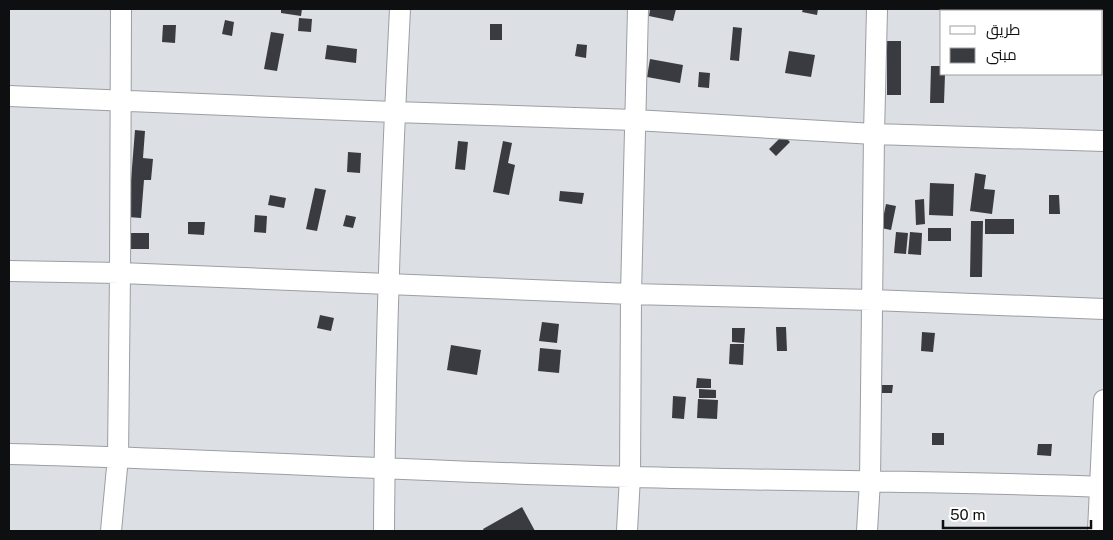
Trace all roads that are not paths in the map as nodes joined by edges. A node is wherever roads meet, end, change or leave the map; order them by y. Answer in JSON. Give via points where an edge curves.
{"nodes":[{"id":1,"x":121,"y":9,"type":"edge"},
{"id":2,"x":400,"y":9,"type":"edge"},
{"id":3,"x":638,"y":9,"type":"edge"},
{"id":4,"x":877,"y":9,"type":"edge"},
{"id":5,"x":9,"y":96,"type":"edge"},
{"id":6,"x":121,"y":100,"type":"junction"},
{"id":7,"x":394,"y":112,"type":"junction"},
{"id":8,"x":635,"y":120,"type":"junction"},
{"id":9,"x":874,"y":134,"type":"junction"},
{"id":10,"x":1104,"y":141,"type":"edge"},
{"id":11,"x":9,"y":271,"type":"edge"},
{"id":12,"x":120,"y":273,"type":"junction"},
{"id":13,"x":388,"y":285,"type":"junction"},
{"id":14,"x":631,"y":294,"type":"junction"},
{"id":15,"x":872,"y":300,"type":"junction"},
{"id":16,"x":1104,"y":309,"type":"edge"},
{"id":17,"x":1104,"y":400,"type":"edge"},
{"id":18,"x":9,"y":454,"type":"edge"},
{"id":19,"x":118,"y":457,"type":"junction"},
{"id":20,"x":384,"y":469,"type":"junction"},
{"id":21,"x":630,"y":477,"type":"junction"},
{"id":22,"x":870,"y":481,"type":"junction"},
{"id":23,"x":1102,"y":487,"type":"edge"},
{"id":24,"x":111,"y":531,"type":"edge"},
{"id":25,"x":384,"y":531,"type":"edge"},
{"id":26,"x":627,"y":531,"type":"edge"},
{"id":27,"x":868,"y":531,"type":"edge"},
{"id":28,"x":1098,"y":531,"type":"edge"}],
"edges":[{"from":1,"to":6,"type":"street"},
{"from":2,"to":7,"type":"street"},
{"from":3,"to":8,"type":"street"},
{"from":4,"to":9,"type":"street"},
{"from":5,"to":6,"type":"street"},
{"from":6,"to":7,"type":"street"},
{"from":6,"to":12,"type":"street"},
{"from":7,"to":8,"type":"street"},
{"from":7,"to":13,"type":"street"},
{"from":8,"to":9,"type":"street"},
{"from":8,"to":14,"type":"street"},
{"from":9,"to":10,"type":"street"},
{"from":9,"to":15,"type":"street"},
{"from":11,"to":12,"type":"street"},
{"from":12,"to":13,"type":"street"},
{"from":12,"to":19,"type":"street"},
{"from":13,"to":14,"type":"street"},
{"from":13,"to":20,"type":"street"},
{"from":14,"to":15,"type":"street"},
{"from":14,"to":21,"type":"street"},
{"from":15,"to":16,"type":"street"},
{"from":15,"to":22,"type":"street"},
{"from":17,"to":23,"type":"street"},
{"from":18,"to":19,"type":"street"},
{"from":19,"to":20,"type":"street"},
{"from":19,"to":24,"type":"street"},
{"from":20,"to":21,"type":"street"},
{"from":20,"to":25,"type":"street"},
{"from":21,"to":22,"type":"street"},
{"from":21,"to":26,"type":"street"},
{"from":22,"to":23,"type":"street"},
{"from":22,"to":27,"type":"street"},
{"from":23,"to":28,"type":"street"}]}
